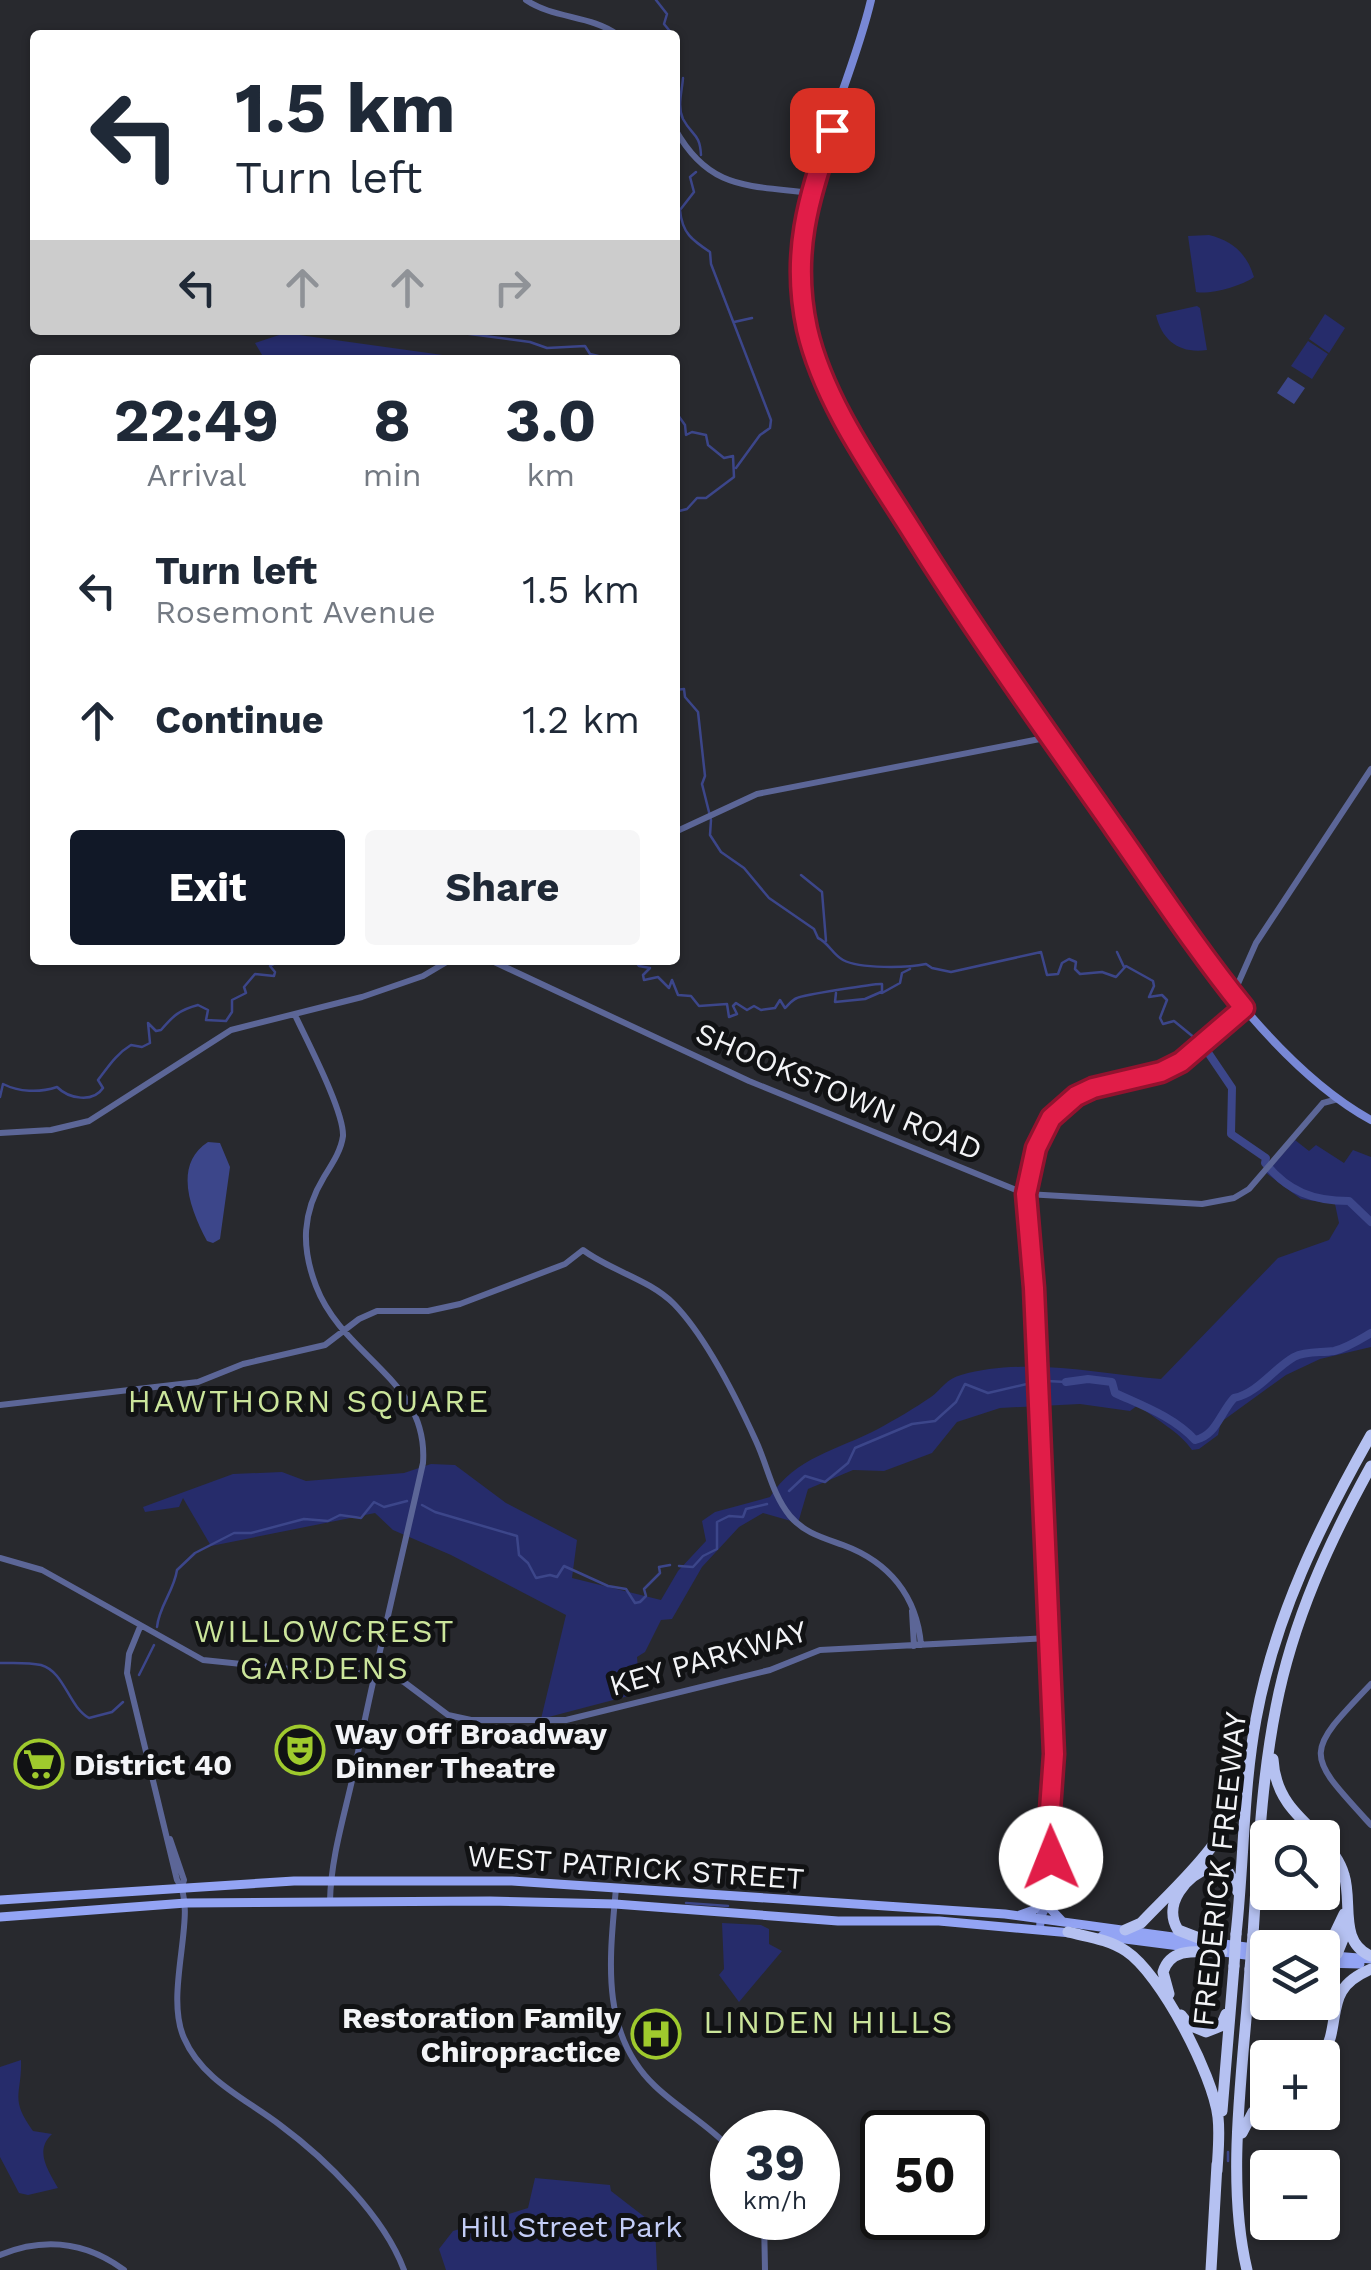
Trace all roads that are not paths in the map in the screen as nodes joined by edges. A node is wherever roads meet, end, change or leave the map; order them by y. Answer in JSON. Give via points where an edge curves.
{"nodes":[{"id":1,"x":526,"y":0,"type":"edge"},
{"id":2,"x":871,"y":0,"type":"edge"},
{"id":3,"x":610,"y":30,"type":"edge"},
{"id":4,"x":680,"y":137,"type":"edge"},
{"id":5,"x":810,"y":194,"type":"junction"},
{"id":6,"x":1050,"y":737,"type":"junction"},
{"id":7,"x":1371,"y":769,"type":"edge"},
{"id":8,"x":680,"y":829,"type":"edge"},
{"id":9,"x":440,"y":965,"type":"edge"},
{"id":10,"x":501,"y":965,"type":"edge"},
{"id":11,"x":1233,"y":995,"type":"junction"},
{"id":12,"x":1244,"y":1008,"type":"junction"},
{"id":13,"x":295,"y":1015,"type":"junction"},
{"id":14,"x":1325,"y":1088,"type":"junction"},
{"id":15,"x":1338,"y":1099,"type":"junction"},
{"id":16,"x":1323,"y":1103,"type":"junction"},
{"id":17,"x":1371,"y":1120,"type":"edge"},
{"id":18,"x":0,"y":1133,"type":"edge"},
{"id":19,"x":1026,"y":1194,"type":"junction"},
{"id":20,"x":342,"y":1330,"type":"junction"},
{"id":21,"x":0,"y":1405,"type":"edge"},
{"id":22,"x":1371,"y":1435,"type":"edge"},
{"id":23,"x":1371,"y":1466,"type":"edge"},
{"id":24,"x":0,"y":1558,"type":"edge"},
{"id":25,"x":140,"y":1627,"type":"junction"},
{"id":26,"x":1049,"y":1638,"type":"junction"},
{"id":27,"x":918,"y":1646,"type":"junction"},
{"id":28,"x":376,"y":1672,"type":"junction"},
{"id":29,"x":1371,"y":1684,"type":"edge"},
{"id":30,"x":1276,"y":1707,"type":"junction"},
{"id":31,"x":1256,"y":1721,"type":"junction"},
{"id":32,"x":1261,"y":1820,"type":"edge"},
{"id":33,"x":1301,"y":1820,"type":"edge"},
{"id":34,"x":1371,"y":1824,"type":"edge"},
{"id":35,"x":1340,"y":1864,"type":"edge"},
{"id":36,"x":1340,"y":1873,"type":"edge"},
{"id":37,"x":330,"y":1880,"type":"junction"},
{"id":38,"x":182,"y":1886,"type":"junction"},
{"id":39,"x":616,"y":1887,"type":"junction"},
{"id":40,"x":0,"y":1900,"type":"edge"},
{"id":41,"x":330,"y":1901,"type":"junction"},
{"id":42,"x":186,"y":1904,"type":"junction"},
{"id":43,"x":615,"y":1904,"type":"junction"},
{"id":44,"x":1239,"y":1908,"type":"junction"},
{"id":45,"x":1254,"y":1910,"type":"edge"},
{"id":46,"x":1043,"y":1913,"type":"junction"},
{"id":47,"x":1017,"y":1916,"type":"junction"},
{"id":48,"x":0,"y":1917,"type":"edge"},
{"id":49,"x":1066,"y":1927,"type":"junction"},
{"id":50,"x":1348,"y":1927,"type":"junction"},
{"id":51,"x":1126,"y":1930,"type":"junction"},
{"id":52,"x":1338,"y":1930,"type":"edge"},
{"id":53,"x":1204,"y":1940,"type":"junction"},
{"id":54,"x":1250,"y":1947,"type":"edge"},
{"id":55,"x":1340,"y":1949,"type":"edge"},
{"id":56,"x":1222,"y":1952,"type":"junction"},
{"id":57,"x":1250,"y":1956,"type":"edge"},
{"id":58,"x":1340,"y":1960,"type":"edge"},
{"id":59,"x":1371,"y":1962,"type":"edge"},
{"id":60,"x":1230,"y":2000,"type":"junction"},
{"id":61,"x":1329,"y":2040,"type":"edge"},
{"id":62,"x":1250,"y":2118,"type":"edge"},
{"id":63,"x":710,"y":2132,"type":"edge"},
{"id":64,"x":1239,"y":2142,"type":"junction"},
{"id":65,"x":1217,"y":2171,"type":"junction"},
{"id":66,"x":764,"y":2240,"type":"edge"},
{"id":67,"x":0,"y":2255,"type":"edge"},
{"id":68,"x":124,"y":2270,"type":"edge"},
{"id":69,"x":404,"y":2270,"type":"edge"},
{"id":70,"x":765,"y":2270,"type":"edge"},
{"id":71,"x":1212,"y":2270,"type":"edge"},
{"id":72,"x":1247,"y":2270,"type":"edge"}],
"edges":[{"from":1,"to":3,"type":"street"},
{"from":2,"to":5,"type":"main road"},
{"from":4,"to":5,"type":"street","via":[[713,174]]},
{"from":5,"to":6,"type":"main road","via":[[800,258],[807,328],[826,383],[960,607]]},
{"from":6,"to":8,"type":"street","via":[[771,790]]},
{"from":6,"to":11,"type":"main road"},
{"from":7,"to":11,"type":"street","via":[[1256,943]]},
{"from":9,"to":13,"type":"street","via":[[405,983]]},
{"from":10,"to":19,"type":"street","name":"SHOOKSTOWN ROAD","via":[[750,1081]]},
{"from":11,"to":12,"type":"main road"},
{"from":12,"to":14,"type":"main road"},
{"from":12,"to":19,"type":"main road","via":[[1181,1062],[1093,1088],[1064,1104],[1040,1139]]},
{"from":13,"to":18,"type":"street","via":[[214,1038],[89,1121]]},
{"from":13,"to":20,"type":"street","via":[[342,1124],[338,1153],[309,1208],[304,1234],[318,1291]]},
{"from":14,"to":15,"type":"main road"},
{"from":14,"to":16,"type":"street"},
{"from":15,"to":16,"type":"street"},
{"from":15,"to":17,"type":"main road"},
{"from":16,"to":19,"type":"street","name":"SHOOKSTOWN ROAD","via":[[1243,1194],[1213,1203]]},
{"from":19,"to":26,"type":"main road"},
{"from":20,"to":21,"type":"street","via":[[324,1344],[198,1382]]},
{"from":20,"to":27,"type":"street","via":[[377,1311],[460,1304],[565,1264],[584,1250],[661,1292],[693,1326],[792,1518],[890,1571],[919,1621]]},
{"from":20,"to":28,"type":"street","via":[[399,1388],[423,1436],[423,1464]]},
{"from":22,"to":31,"type":"highway","name":"FREDERICK FREEWAY","via":[[1289,1597]]},
{"from":23,"to":30,"type":"highway","name":"FREDERICK FREEWAY","via":[[1306,1599]]},
{"from":24,"to":25,"type":"street","name":"KEY PARKWAY","via":[[42,1570]]},
{"from":25,"to":28,"type":"street","name":"KEY PARKWAY","via":[[222,1664]]},
{"from":25,"to":38,"type":"street","via":[[127,1673]]},
{"from":26,"to":27,"type":"street","name":"KEY PARKWAY"},
{"from":26,"to":46,"type":"main road","via":[[1054,1754]]},
{"from":27,"to":28,"type":"street","name":"KEY PARKWAY","via":[[820,1650],[764,1671],[553,1722],[454,1718],[402,1681]]},
{"from":28,"to":37,"type":"street"},
{"from":29,"to":34,"type":"street","via":[[1331,1726],[1320,1748],[1328,1777]]},
{"from":30,"to":32,"type":"highway","name":"FREDERICK FREEWAY"},
{"from":30,"to":33,"type":"highway","via":[[1276,1784]]},
{"from":31,"to":44,"type":"highway","name":"FREDERICK FREEWAY"},
{"from":31,"to":51,"type":"highway","via":[[1244,1784],[1221,1838],[1141,1924]]},
{"from":35,"to":50,"type":"highway"},
{"from":36,"to":52,"type":"highway","via":[[1345,1908]]},
{"from":37,"to":38,"type":"main road","name":"WEST PATRICK STREET"},
{"from":37,"to":39,"type":"main road","name":"WEST PATRICK STREET"},
{"from":37,"to":41,"type":"street"},
{"from":38,"to":40,"type":"main road","name":"WEST PATRICK STREET"},
{"from":38,"to":42,"type":"street"},
{"from":39,"to":43,"type":"street"},
{"from":39,"to":47,"type":"main road","name":"WEST PATRICK STREET"},
{"from":41,"to":42,"type":"main road","name":"WEST PATRICK STREET"},
{"from":41,"to":43,"type":"main road","name":"WEST PATRICK STREET"},
{"from":42,"to":48,"type":"main road","name":"WEST PATRICK STREET"},
{"from":42,"to":69,"type":"street","via":[[175,2002],[194,2056],[340,2179],[392,2243]]},
{"from":43,"to":46,"type":"main road","name":"WEST PATRICK STREET","via":[[832,1921]]},
{"from":43,"to":63,"type":"street","via":[[610,1986],[623,2038],[655,2086]]},
{"from":44,"to":53,"type":"highway","via":[[1228,1873],[1212,1868],[1194,1876],[1173,1902],[1171,1916],[1178,1930]]},
{"from":44,"to":60,"type":"highway","name":"FREDERICK FREEWAY","bridge":true},
{"from":45,"to":64,"type":"highway","name":"FREDERICK FREEWAY","bridge":true},
{"from":46,"to":47,"type":"main road","name":"WEST PATRICK STREET"},
{"from":46,"to":47,"type":"main road"},
{"from":46,"to":49,"type":"main road","name":"WEST PATRICK STREET"},
{"from":46,"to":49,"type":"main road"},
{"from":49,"to":51,"type":"main road","name":"WEST PATRICK STREET"},
{"from":49,"to":56,"type":"main road","name":"WEST PATRICK STREET"},
{"from":49,"to":65,"type":"highway","via":[[1116,1945],[1152,1976],[1211,2084]]},
{"from":50,"to":55,"type":"highway"},
{"from":50,"to":59,"type":"highway"},
{"from":51,"to":53,"type":"main road","name":"WEST PATRICK STREET"},
{"from":53,"to":54,"type":"main road","name":"WEST PATRICK STREET"},
{"from":56,"to":57,"type":"main road","name":"WEST PATRICK STREET"},
{"from":56,"to":60,"type":"highway","via":[[1175,1954],[1163,1976],[1195,2029],[1216,2029]]},
{"from":58,"to":59,"type":"main road"},
{"from":59,"to":61,"type":"highway","via":[[1338,1993]]},
{"from":60,"to":65,"type":"highway","name":"FREDERICK FREEWAY"},
{"from":62,"to":64,"type":"highway"},
{"from":64,"to":72,"type":"highway","name":"FREDERICK FREEWAY","via":[[1238,2210]]},
{"from":65,"to":71,"type":"highway","name":"FREDERICK FREEWAY"},
{"from":66,"to":70,"type":"street"},
{"from":67,"to":68,"type":"street","via":[[60,2244],[100,2253]]}]}
